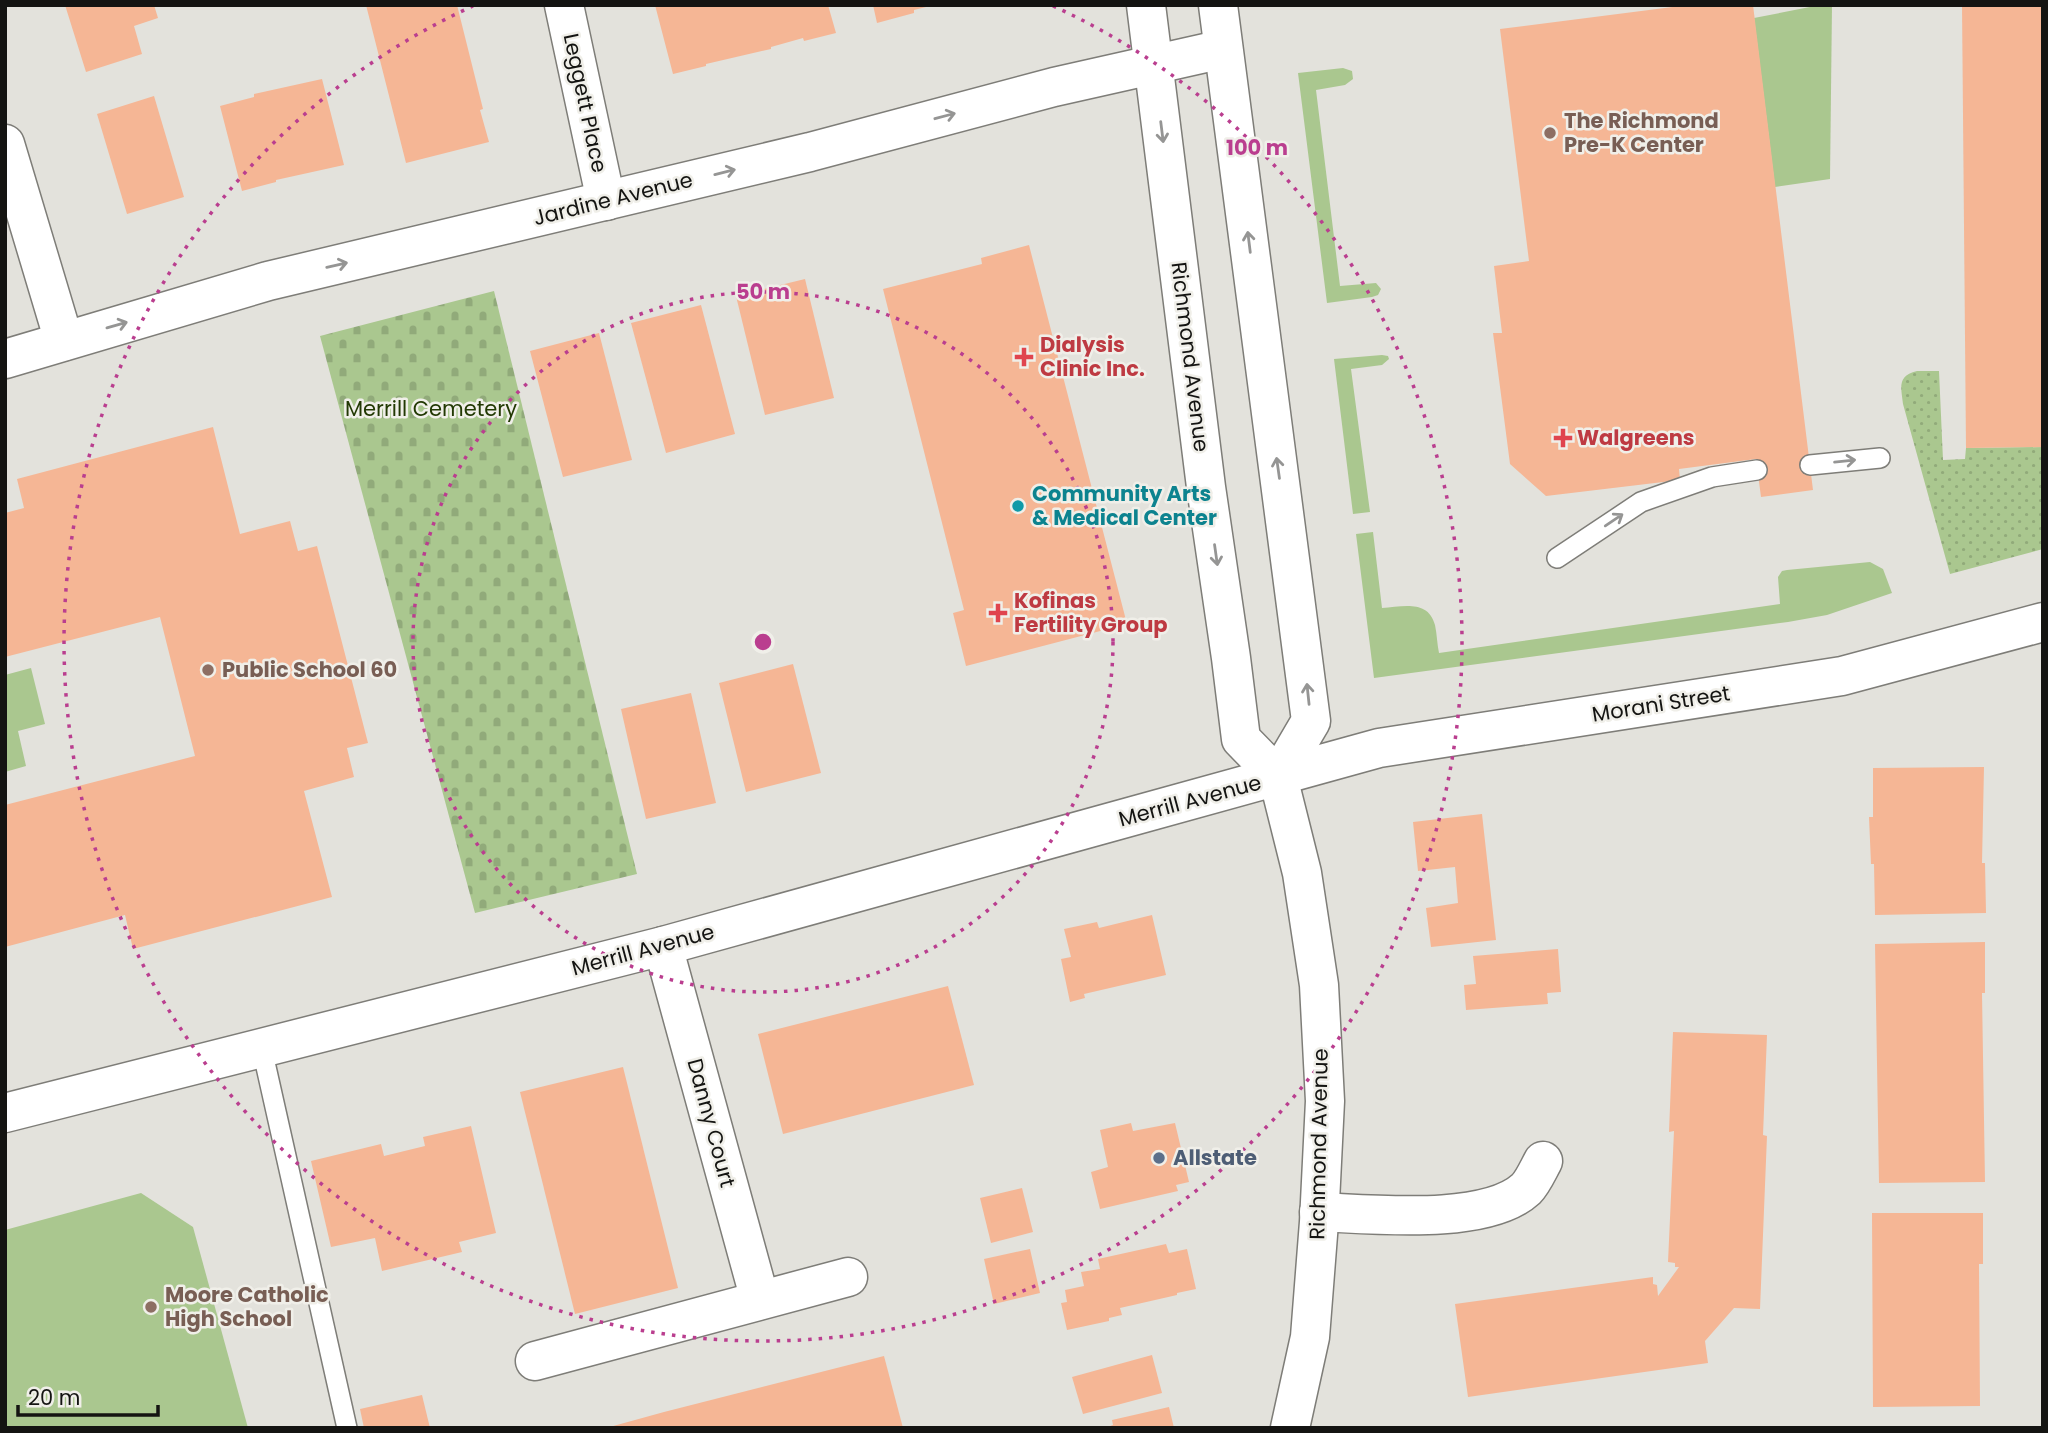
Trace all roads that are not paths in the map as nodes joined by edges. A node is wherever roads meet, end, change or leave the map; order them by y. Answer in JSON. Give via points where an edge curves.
{"nodes":[{"id":1,"x":564,"y":5,"type":"edge"},
{"id":2,"x":1146,"y":5,"type":"edge"},
{"id":3,"x":1218,"y":5,"type":"edge"},
{"id":4,"x":1223,"y":49,"type":"junction"},
{"id":5,"x":1153,"y":65,"type":"junction"},
{"id":6,"x":5,"y":144,"type":"edge"},
{"id":7,"x":606,"y":201,"type":"junction"},
{"id":8,"x":64,"y":341,"type":"junction"},
{"id":9,"x":5,"y":359,"type":"edge"},
{"id":10,"x":1880,"y":458,"type":"dead end"},
{"id":11,"x":1810,"y":465,"type":"dead end"},
{"id":12,"x":1757,"y":470,"type":"dead end"},
{"id":13,"x":1557,"y":558,"type":"dead end"},
{"id":14,"x":2043,"y":622,"type":"edge"},
{"id":15,"x":1278,"y":777,"type":"junction"},
{"id":16,"x":663,"y":946,"type":"junction"},
{"id":17,"x":262,"y":1049,"type":"junction"},
{"id":18,"x":5,"y":1113,"type":"edge"},
{"id":19,"x":1543,"y":1161,"type":"dead end"},
{"id":20,"x":1319,"y":1212,"type":"junction"},
{"id":21,"x":848,"y":1277,"type":"dead end"},
{"id":22,"x":760,"y":1300,"type":"junction"},
{"id":23,"x":535,"y":1361,"type":"dead end"},
{"id":24,"x":347,"y":1428,"type":"edge"},
{"id":25,"x":1290,"y":1428,"type":"edge"}],
"edges":[{"from":1,"to":7,"type":"street","name":"Leggett Place"},
{"from":2,"to":5,"type":"street","name":"Richmond Avenue"},
{"from":3,"to":4,"type":"street"},
{"from":4,"to":5,"type":"street","name":"Jardine Avenue"},
{"from":15,"to":4,"type":"street","one_way":true,"via":[[1311,721]]},
{"from":7,"to":5,"type":"street","name":"Jardine Avenue","one_way":true},
{"from":5,"to":15,"type":"street","name":"Richmond Avenue","one_way":true,"via":[[1241,739]]},
{"from":6,"to":8,"type":"street"},
{"from":8,"to":7,"type":"street","name":"Jardine Avenue","one_way":true,"via":[[268,281]]},
{"from":8,"to":9,"type":"street","name":"Jardine Avenue"},
{"from":11,"to":10,"type":"lane","one_way":true},
{"from":13,"to":12,"type":"lane","one_way":true,"via":[[1641,502],[1712,477]]},
{"from":14,"to":15,"type":"street","name":"Morani Street","via":[[1842,676],[1379,748]]},
{"from":15,"to":16,"type":"street","name":"Merrill Avenue"},
{"from":15,"to":20,"type":"street","name":"Richmond Avenue","via":[[1302,873],[1319,985],[1325,1101]]},
{"from":16,"to":17,"type":"street","name":"Merrill Avenue"},
{"from":16,"to":22,"type":"street","name":"Danny Court"},
{"from":17,"to":18,"type":"street","name":"Merrill Avenue"},
{"from":17,"to":24,"type":"lane"},
{"from":19,"to":20,"type":"street","via":[[1526,1188],[1500,1205],[1414,1215]]},
{"from":20,"to":25,"type":"street","name":"Richmond Avenue","via":[[1310,1337]]},
{"from":21,"to":22,"type":"street"},
{"from":22,"to":23,"type":"street"}]}
